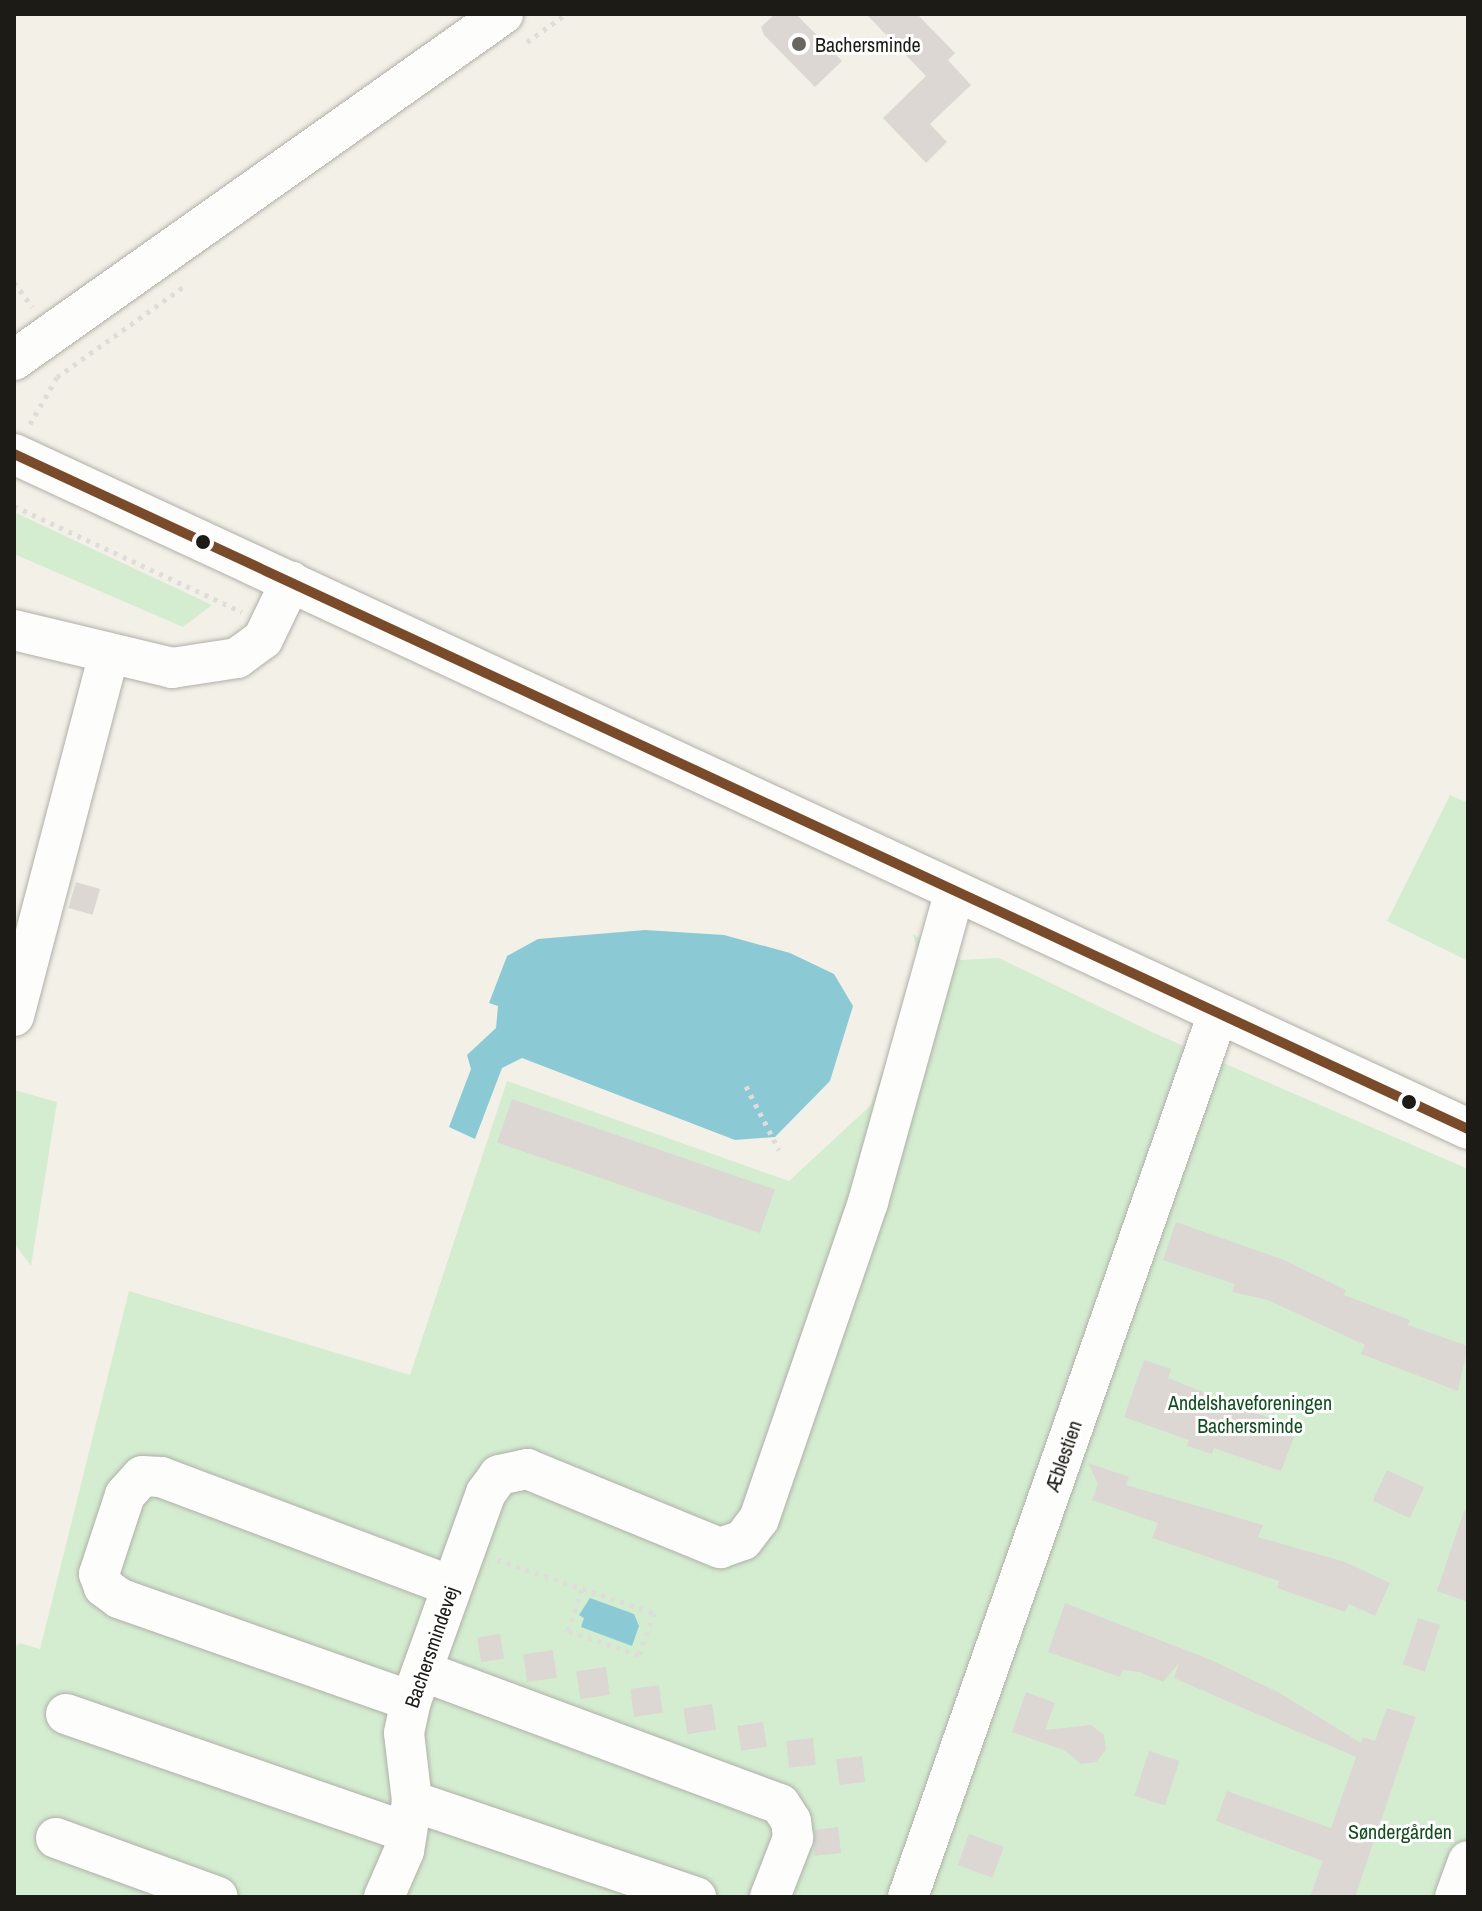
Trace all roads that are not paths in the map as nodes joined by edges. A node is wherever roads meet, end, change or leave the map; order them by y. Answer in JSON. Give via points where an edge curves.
{"nodes":[{"id":1,"x":509,"y":32,"type":"edge"},
{"id":2,"x":14,"y":360,"type":"edge"},
{"id":3,"x":15,"y":455,"type":"edge"},
{"id":4,"x":291,"y":581,"type":"junction"},
{"id":5,"x":14,"y":630,"type":"edge"},
{"id":6,"x":109,"y":653,"type":"junction"},
{"id":7,"x":954,"y":893,"type":"junction"},
{"id":8,"x":1218,"y":1014,"type":"junction"},
{"id":9,"x":14,"y":1016,"type":"edge"},
{"id":10,"x":1468,"y":1129,"type":"edge"},
{"id":11,"x":451,"y":1586,"type":"junction"},
{"id":12,"x":417,"y":1686,"type":"junction"},
{"id":13,"x":66,"y":1714,"type":"dead end"},
{"id":14,"x":409,"y":1816,"type":"junction"},
{"id":15,"x":56,"y":1838,"type":"dead end"},
{"id":16,"x":1468,"y":1861,"type":"edge"},
{"id":17,"x":218,"y":1897,"type":"edge"},
{"id":18,"x":384,"y":1897,"type":"edge"},
{"id":19,"x":696,"y":1897,"type":"edge"},
{"id":20,"x":770,"y":1897,"type":"edge"},
{"id":21,"x":908,"y":1897,"type":"edge"},
{"id":22,"x":1455,"y":1897,"type":"edge"}],
"edges":[{"from":1,"to":2,"type":"street"},
{"from":3,"to":4,"type":"street"},
{"from":4,"to":6,"type":"street","via":[[263,639],[237,658],[172,668]]},
{"from":4,"to":7,"type":"street"},
{"from":5,"to":6,"type":"street"},
{"from":6,"to":9,"type":"street"},
{"from":7,"to":8,"type":"street"},
{"from":7,"to":11,"type":"street","name":"Bachersmindevej","via":[[868,1202],[759,1519],[743,1540],[720,1548],[527,1469],[499,1475],[486,1493]]},
{"from":8,"to":10,"type":"street"},
{"from":8,"to":21,"type":"street","name":"Æblestien"},
{"from":11,"to":12,"type":"street","name":"Bachersmindevej"},
{"from":11,"to":12,"type":"street","via":[[161,1477],[142,1476],[125,1495],[99,1574],[104,1587],[119,1598]]},
{"from":12,"to":14,"type":"street","name":"Bachersmindevej","via":[[404,1733]]},
{"from":12,"to":20,"type":"street","via":[[780,1804],[791,1821],[793,1838]]},
{"from":13,"to":14,"type":"street"},
{"from":14,"to":18,"type":"street","name":"Bachersmindevej"},
{"from":14,"to":19,"type":"street"},
{"from":15,"to":17,"type":"street"},
{"from":16,"to":22,"type":"street"}]}
